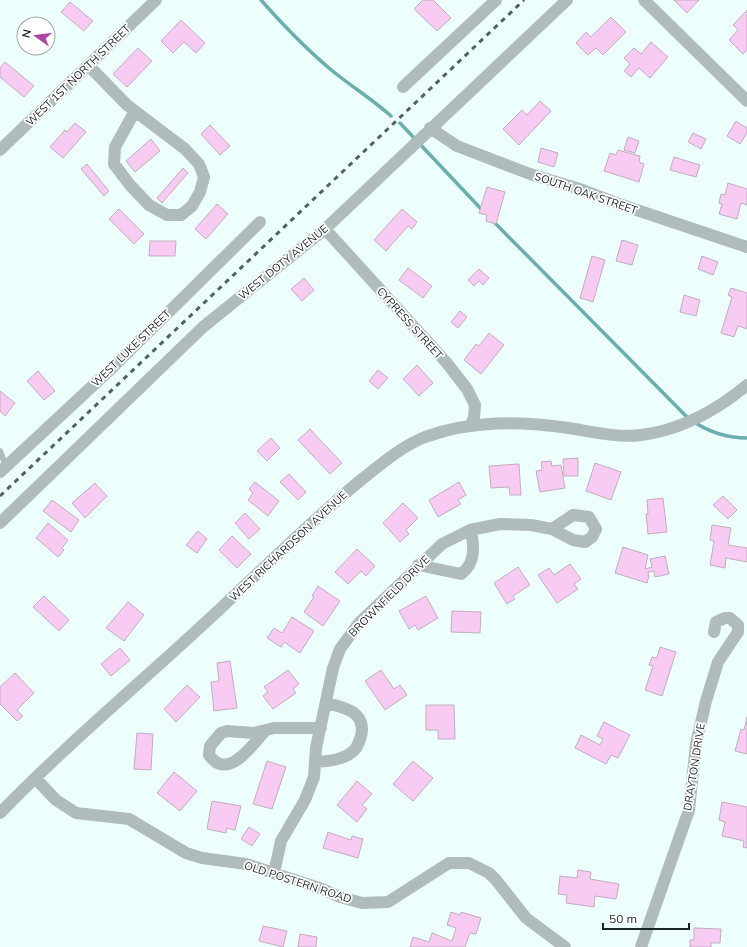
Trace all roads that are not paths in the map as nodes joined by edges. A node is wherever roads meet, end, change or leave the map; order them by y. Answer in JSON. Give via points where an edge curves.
{"nodes":[{"id":1,"x":156,"y":0,"type":"edge"},
{"id":2,"x":496,"y":0,"type":"edge"},
{"id":3,"x":566,"y":0,"type":"edge"},
{"id":4,"x":644,"y":0,"type":"edge"},
{"id":5,"x":88,"y":65,"type":"junction"},
{"id":6,"x":403,"y":87,"type":"dead end"},
{"id":7,"x":747,"y":101,"type":"edge"},
{"id":8,"x":135,"y":111,"type":"junction"},
{"id":9,"x":430,"y":128,"type":"junction"},
{"id":10,"x":0,"y":150,"type":"edge"},
{"id":11,"x":260,"y":222,"type":"dead end"},
{"id":12,"x":325,"y":229,"type":"junction"},
{"id":13,"x":747,"y":247,"type":"edge"},
{"id":14,"x":747,"y":385,"type":"edge"},
{"id":15,"x":470,"y":426,"type":"junction"},
{"id":16,"x":0,"y":451,"type":"edge"},
{"id":17,"x":3,"y":469,"type":"edge"},
{"id":18,"x":0,"y":523,"type":"edge"},
{"id":19,"x":552,"y":529,"type":"dead end"},
{"id":20,"x":470,"y":530,"type":"junction"},
{"id":21,"x":418,"y":565,"type":"junction"},
{"id":22,"x":714,"y":632,"type":"dead end"},
{"id":23,"x":326,"y":703,"type":"junction"},
{"id":24,"x":321,"y":728,"type":"junction"},
{"id":25,"x":265,"y":731,"type":"dead end"},
{"id":26,"x":316,"y":762,"type":"junction"},
{"id":27,"x":34,"y":778,"type":"junction"},
{"id":28,"x":0,"y":813,"type":"edge"},
{"id":29,"x":274,"y":873,"type":"junction"},
{"id":30,"x":565,"y":947,"type":"edge"},
{"id":31,"x":641,"y":947,"type":"edge"}],
"edges":[{"from":1,"to":5,"type":"street","name":"WEST 1ST NORTH STREET"},
{"from":2,"to":6,"type":"street"},
{"from":3,"to":9,"type":"street","name":"WEST DOTY AVENUE"},
{"from":4,"to":7,"type":"street"},
{"from":5,"to":8,"type":"street"},
{"from":5,"to":10,"type":"street","name":"WEST 1ST NORTH STREET"},
{"from":8,"to":8,"type":"street","via":[[185,149],[199,164],[204,177],[200,192],[192,206],[181,215],[166,216],[149,205],[114,164],[115,147]]},
{"from":9,"to":12,"type":"street","name":"WEST DOTY AVENUE"},
{"from":9,"to":13,"type":"street","name":"SOUTH OAK STREET","via":[[457,146],[530,174]]},
{"from":11,"to":17,"type":"street","name":"WEST LUKE STREET","via":[[146,335]]},
{"from":12,"to":15,"type":"street","name":"CYPRESS STREET","via":[[468,389],[476,405]]},
{"from":12,"to":18,"type":"street","name":"WEST DOTY AVENUE","via":[[203,327]]},
{"from":14,"to":15,"type":"street","name":"WEST RICHARDSON AVENUE","via":[[726,402],[705,414],[678,426],[640,436],[594,433],[523,423]]},
{"from":15,"to":27,"type":"street","name":"WEST RICHARDSON AVENUE","via":[[423,438],[401,450],[319,514],[240,591]]},
{"from":16,"to":17,"type":"lane"},
{"from":19,"to":20,"type":"street","name":"BROWNFIELD DRIVE","via":[[500,524]]},
{"from":20,"to":21,"type":"street","name":"BROWNFIELD DRIVE","via":[[442,544]]},
{"from":20,"to":21,"type":"street","via":[[473,553],[467,570],[461,574]]},
{"from":21,"to":23,"type":"street","name":"BROWNFIELD DRIVE","via":[[345,640],[333,668]]},
{"from":22,"to":31,"type":"street","name":"DRAYTON DRIVE","via":[[716,622],[725,618],[730,618],[738,625],[738,632],[718,662],[706,701],[696,744],[689,810]]},
{"from":23,"to":24,"type":"street","name":"BROWNFIELD DRIVE"},
{"from":23,"to":26,"type":"street","via":[[352,711],[361,719],[362,730],[359,743],[353,752],[332,760]]},
{"from":24,"to":25,"type":"street","via":[[274,728]]},
{"from":24,"to":26,"type":"street","name":"BROWNFIELD DRIVE","via":[[316,748]]},
{"from":26,"to":29,"type":"street","name":"BROWNFIELD DRIVE","via":[[314,777],[305,800],[282,842]]},
{"from":27,"to":28,"type":"street","name":"WEST RICHARDSON AVENUE"},
{"from":27,"to":29,"type":"street","name":"OLD POSTERN ROAD","via":[[56,800],[76,813],[129,819],[186,853],[202,858],[246,864]]},
{"from":29,"to":30,"type":"street","name":"OLD POSTERN ROAD","via":[[362,903],[388,902],[449,863],[470,863],[489,873],[526,918]]}]}
